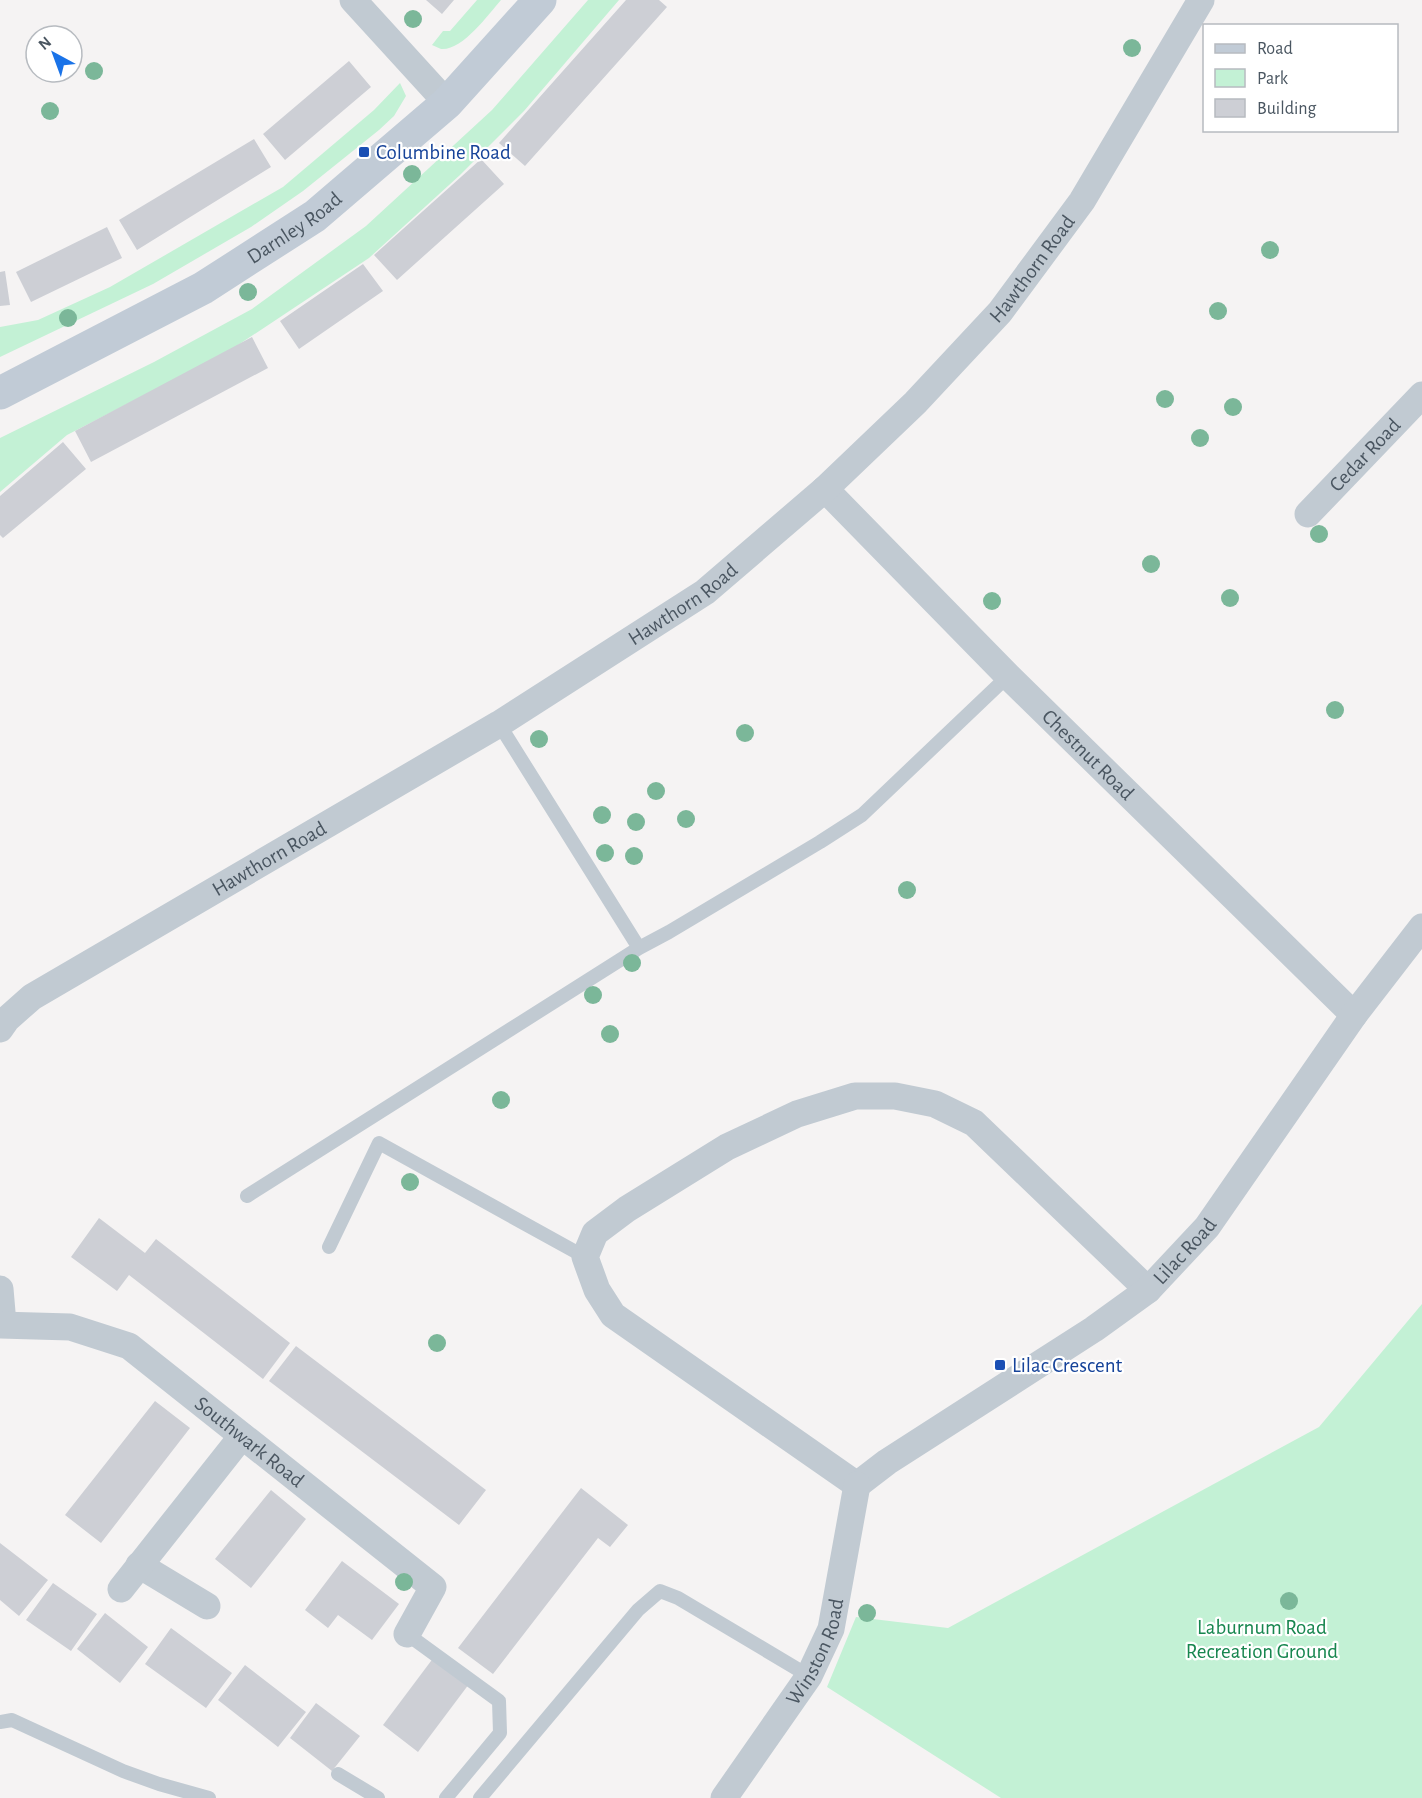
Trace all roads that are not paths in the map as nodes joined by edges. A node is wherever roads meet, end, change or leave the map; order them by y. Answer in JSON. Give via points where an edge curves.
{"nodes":[{"id":1,"x":353,"y":0,"type":"edge"},
{"id":2,"x":540,"y":0,"type":"edge"},
{"id":3,"x":1201,"y":0,"type":"edge"},
{"id":4,"x":447,"y":103,"type":"junction"},
{"id":5,"x":0,"y":393,"type":"edge"},
{"id":6,"x":1422,"y":395,"type":"edge"},
{"id":7,"x":825,"y":489,"type":"junction"},
{"id":8,"x":1308,"y":514,"type":"dead end"},
{"id":9,"x":1008,"y":676,"type":"junction"},
{"id":10,"x":499,"y":724,"type":"junction"},
{"id":11,"x":1422,"y":927,"type":"edge"},
{"id":12,"x":639,"y":948,"type":"junction"},
{"id":13,"x":1354,"y":1015,"type":"junction"},
{"id":14,"x":0,"y":1029,"type":"edge"},
{"id":15,"x":247,"y":1196,"type":"dead end"},
{"id":16,"x":329,"y":1247,"type":"dead end"},
{"id":17,"x":585,"y":1257,"type":"junction"},
{"id":18,"x":0,"y":1289,"type":"edge"},
{"id":19,"x":1148,"y":1290,"type":"junction"},
{"id":20,"x":2,"y":1325,"type":"edge"},
{"id":21,"x":242,"y":1436,"type":"junction"},
{"id":22,"x":857,"y":1485,"type":"junction"},
{"id":23,"x":139,"y":1565,"type":"junction"},
{"id":24,"x":121,"y":1589,"type":"dead end"},
{"id":25,"x":207,"y":1606,"type":"dead end"},
{"id":26,"x":407,"y":1635,"type":"joint"},
{"id":27,"x":809,"y":1676,"type":"junction"},
{"id":28,"x":0,"y":1722,"type":"edge"},
{"id":29,"x":338,"y":1774,"type":"dead end"},
{"id":30,"x":209,"y":1798,"type":"edge"},
{"id":31,"x":378,"y":1798,"type":"edge"},
{"id":32,"x":446,"y":1798,"type":"edge"},
{"id":33,"x":480,"y":1798,"type":"edge"},
{"id":34,"x":724,"y":1798,"type":"edge"}],
"edges":[{"from":1,"to":4,"type":"street"},
{"from":2,"to":4,"type":"street","name":"Darnley Road"},
{"from":3,"to":7,"type":"street","name":"Hawthorn Road","via":[[1082,201],[1000,312],[915,403]]},
{"from":4,"to":5,"type":"street","name":"Darnley Road","via":[[297,228],[203,288]]},
{"from":6,"to":8,"type":"street","name":"Cedar Road"},
{"from":7,"to":9,"type":"street","name":"Chestnut Road"},
{"from":7,"to":10,"type":"street","name":"Hawthorn Road","via":[[705,592]]},
{"from":9,"to":12,"type":"lane","via":[[862,815]]},
{"from":9,"to":13,"type":"street","name":"Chestnut Road"},
{"from":10,"to":12,"type":"lane"},
{"from":10,"to":14,"type":"street","name":"Hawthorn Road","via":[[32,997]]},
{"from":11,"to":13,"type":"street","name":"Lilac Road"},
{"from":12,"to":15,"type":"lane"},
{"from":13,"to":19,"type":"street","name":"Lilac Road","via":[[1207,1227]]},
{"from":16,"to":17,"type":"lane","via":[[379,1143]]},
{"from":17,"to":19,"type":"street","via":[[595,1233],[727,1147],[797,1114],[855,1096],[895,1096],[935,1104],[974,1123]]},
{"from":17,"to":22,"type":"street","via":[[597,1290],[613,1315]]},
{"from":18,"to":20,"type":"street"},
{"from":19,"to":22,"type":"street","name":"Lilac Road"},
{"from":20,"to":21,"type":"street","name":"Southwark Road","via":[[70,1327],[129,1346]]},
{"from":21,"to":23,"type":"street"},
{"from":21,"to":26,"type":"street","name":"Southwark Road","via":[[433,1587]]},
{"from":22,"to":27,"type":"street","name":"Winston Road","via":[[831,1629]]},
{"from":23,"to":24,"type":"street"},
{"from":23,"to":25,"type":"street"},
{"from":26,"to":32,"type":"lane","via":[[499,1701],[500,1733]]},
{"from":27,"to":33,"type":"lane","via":[[660,1591],[638,1610]]},
{"from":27,"to":34,"type":"street","name":"Winston Road"},
{"from":28,"to":30,"type":"lane","via":[[12,1720],[123,1771]]},
{"from":29,"to":31,"type":"lane"}]}
